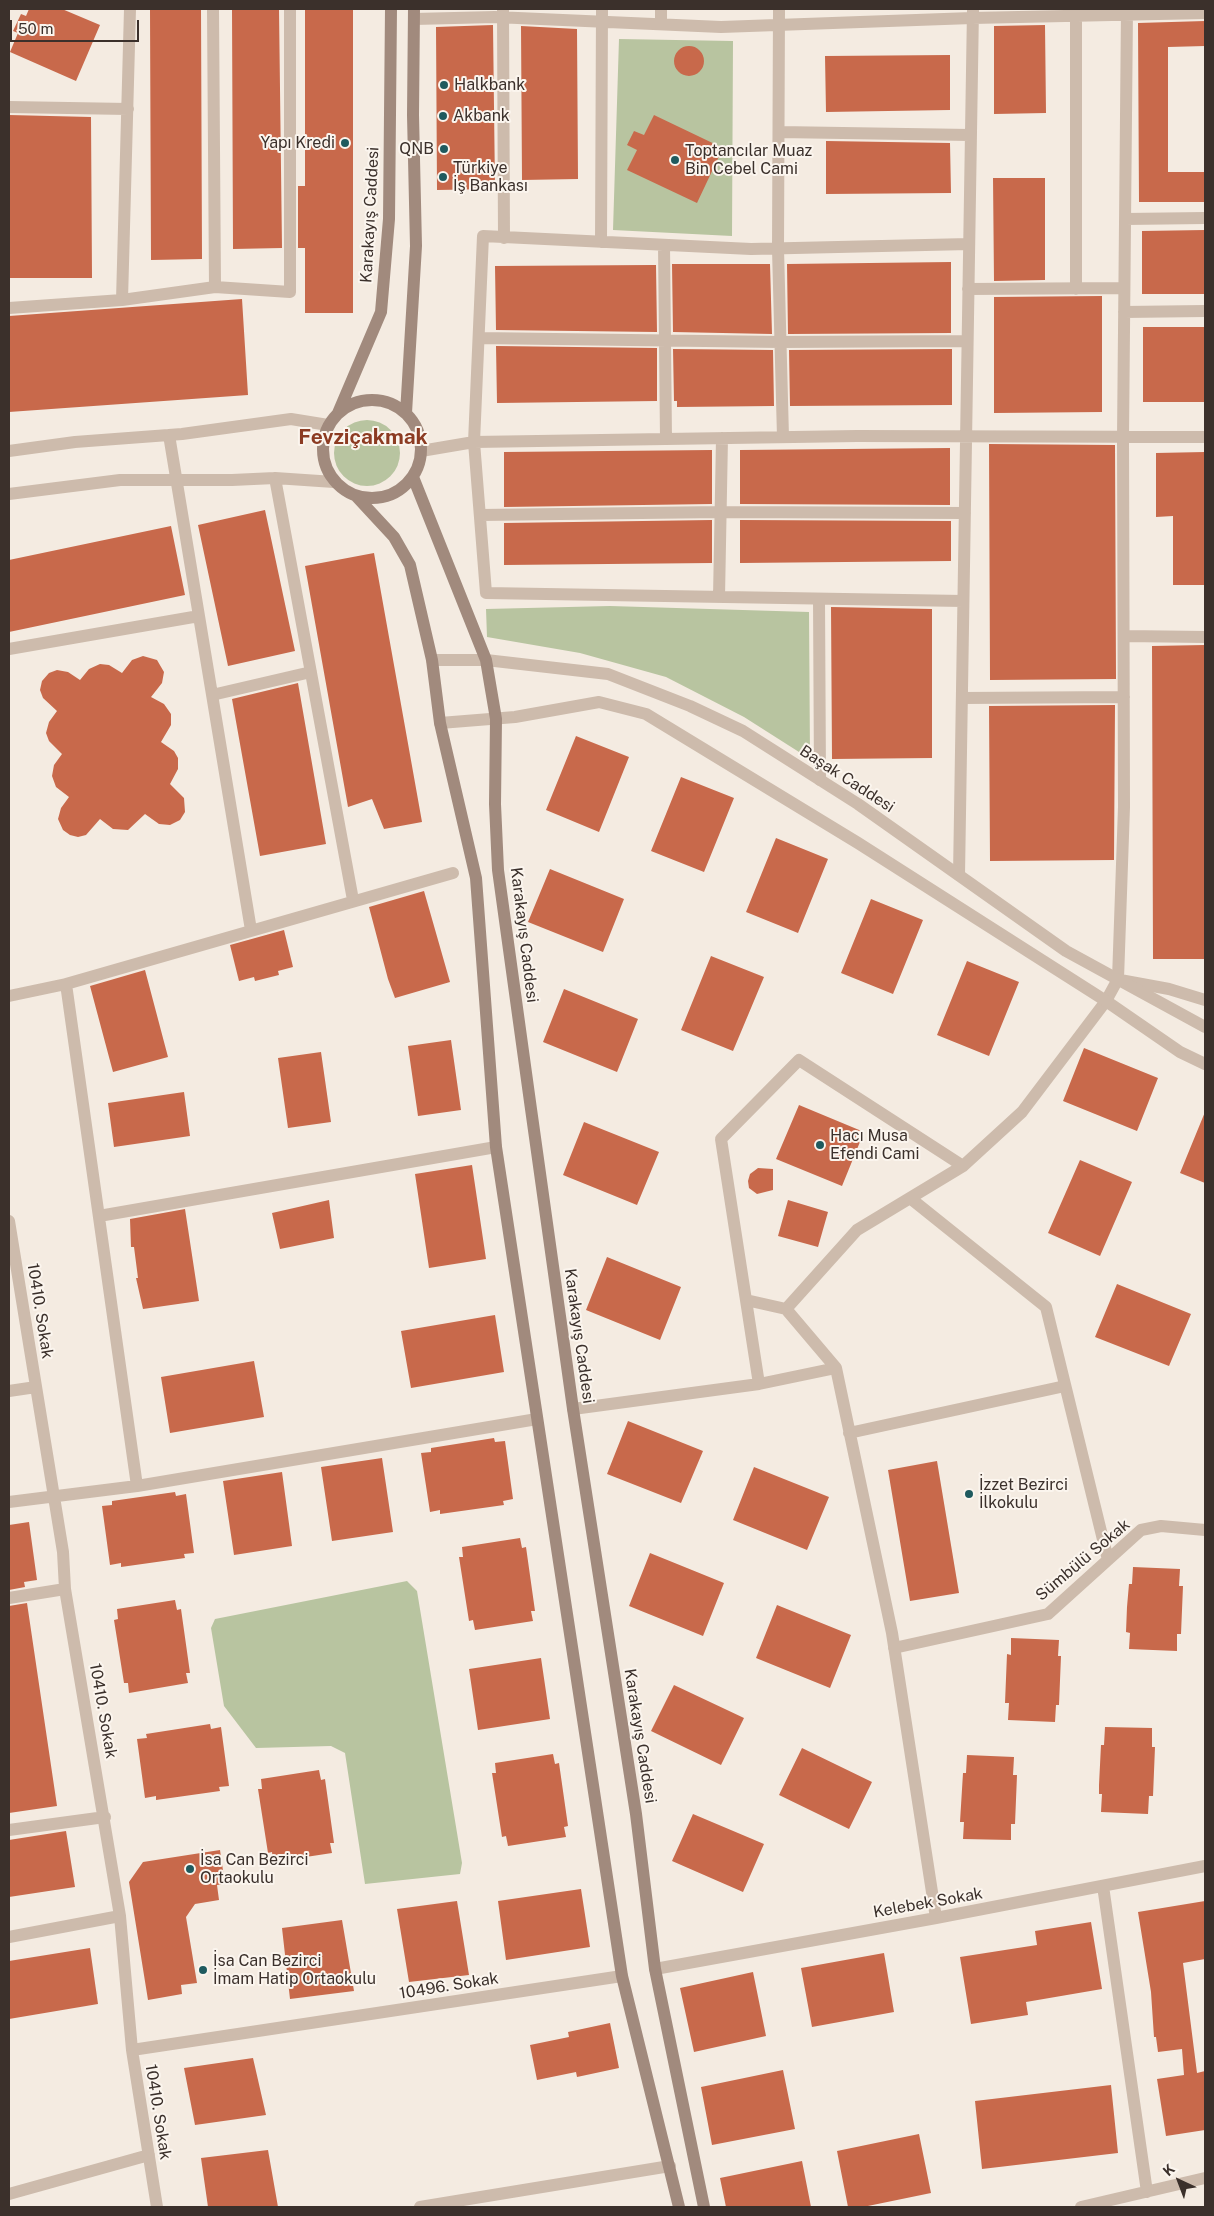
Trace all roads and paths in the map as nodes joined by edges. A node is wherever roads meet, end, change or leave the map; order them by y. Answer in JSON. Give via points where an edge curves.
{"nodes":[{"id":1,"x":130,"y":9,"type":"edge"},
{"id":2,"x":213,"y":9,"type":"edge"},
{"id":3,"x":290,"y":9,"type":"edge"},
{"id":4,"x":391,"y":9,"type":"edge"},
{"id":5,"x":661,"y":9,"type":"edge"},
{"id":6,"x":779,"y":9,"type":"edge"},
{"id":7,"x":1127,"y":12,"type":"edge"},
{"id":8,"x":503,"y":13,"type":"edge"},
{"id":9,"x":972,"y":13,"type":"edge"},
{"id":10,"x":1205,"y":13,"type":"edge"},
{"id":11,"x":414,"y":14,"type":"edge"},
{"id":12,"x":602,"y":15,"type":"edge"},
{"id":13,"x":1076,"y":16,"type":"junction"},
{"id":14,"x":661,"y":24,"type":"junction"},
{"id":15,"x":780,"y":25,"type":"junction"},
{"id":16,"x":9,"y":108,"type":"edge"},
{"id":17,"x":128,"y":109,"type":"junction"},
{"id":18,"x":779,"y":132,"type":"junction"},
{"id":19,"x":970,"y":135,"type":"junction"},
{"id":20,"x":1125,"y":218,"type":"junction"},
{"id":21,"x":1205,"y":218,"type":"edge"},
{"id":22,"x":504,"y":238,"type":"junction"},
{"id":23,"x":600,"y":242,"type":"junction"},
{"id":24,"x":969,"y":244,"type":"junction"},
{"id":25,"x":664,"y":245,"type":"junction"},
{"id":26,"x":778,"y":248,"type":"junction"},
{"id":27,"x":215,"y":287,"type":"junction"},
{"id":28,"x":1124,"y":288,"type":"junction"},
{"id":29,"x":968,"y":289,"type":"junction"},
{"id":30,"x":1076,"y":289,"type":"junction"},
{"id":31,"x":122,"y":300,"type":"junction"},
{"id":32,"x":9,"y":308,"type":"edge"},
{"id":33,"x":1205,"y":311,"type":"edge"},
{"id":34,"x":1124,"y":312,"type":"junction"},
{"id":35,"x":479,"y":338,"type":"junction"},
{"id":36,"x":967,"y":340,"type":"junction"},
{"id":37,"x":664,"y":341,"type":"junction"},
{"id":38,"x":780,"y":342,"type":"junction"},
{"id":39,"x":338,"y":413,"type":"junction"},
{"id":40,"x":406,"y":413,"type":"junction"},
{"id":41,"x":328,"y":425,"type":"junction"},
{"id":42,"x":169,"y":435,"type":"junction"},
{"id":43,"x":966,"y":436,"type":"junction"},
{"id":44,"x":783,"y":437,"type":"junction"},
{"id":45,"x":1123,"y":437,"type":"junction"},
{"id":46,"x":1205,"y":437,"type":"edge"},
{"id":47,"x":722,"y":438,"type":"junction"},
{"id":48,"x":666,"y":439,"type":"junction"},
{"id":49,"x":474,"y":442,"type":"junction"},
{"id":50,"x":9,"y":451,"type":"edge"},
{"id":51,"x":422,"y":451,"type":"junction"},
{"id":52,"x":412,"y":477,"type":"junction"},
{"id":53,"x":275,"y":478,"type":"junction"},
{"id":54,"x":176,"y":480,"type":"junction"},
{"id":55,"x":334,"y":482,"type":"junction"},
{"id":56,"x":9,"y":494,"type":"edge"},
{"id":57,"x":356,"y":496,"type":"junction"},
{"id":58,"x":721,"y":512,"type":"junction"},
{"id":59,"x":965,"y":513,"type":"junction"},
{"id":60,"x":480,"y":515,"type":"junction"},
{"id":61,"x":718,"y":597,"type":"junction"},
{"id":62,"x":819,"y":598,"type":"junction"},
{"id":63,"x":963,"y":601,"type":"junction"},
{"id":64,"x":199,"y":616,"type":"junction"},
{"id":65,"x":1124,"y":636,"type":"junction"},
{"id":66,"x":1205,"y":637,"type":"edge"},
{"id":67,"x":9,"y":649,"type":"edge"},
{"id":68,"x":432,"y":660,"type":"junction"},
{"id":69,"x":486,"y":660,"type":"junction"},
{"id":70,"x":311,"y":672,"type":"junction"},
{"id":71,"x":212,"y":695,"type":"junction"},
{"id":72,"x":1124,"y":697,"type":"junction"},
{"id":73,"x":962,"y":698,"type":"junction"},
{"id":74,"x":496,"y":719,"type":"junction"},
{"id":75,"x":440,"y":723,"type":"junction"},
{"id":76,"x":820,"y":780,"type":"junction"},
{"id":77,"x":453,"y":873,"type":"dead end"},
{"id":78,"x":959,"y":875,"type":"junction"},
{"id":79,"x":353,"y":900,"type":"junction"},
{"id":80,"x":252,"y":930,"type":"junction"},
{"id":81,"x":1118,"y":979,"type":"junction"},
{"id":82,"x":66,"y":984,"type":"junction"},
{"id":83,"x":9,"y":996,"type":"edge"},
{"id":84,"x":1106,"y":1000,"type":"junction"},
{"id":85,"x":1205,"y":1000,"type":"edge"},
{"id":86,"x":1205,"y":1027,"type":"edge"},
{"id":87,"x":1205,"y":1064,"type":"edge"},
{"id":88,"x":496,"y":1147,"type":"junction"},
{"id":89,"x":963,"y":1166,"type":"junction"},
{"id":90,"x":910,"y":1198,"type":"junction"},
{"id":91,"x":99,"y":1216,"type":"junction"},
{"id":92,"x":9,"y":1221,"type":"edge"},
{"id":93,"x":12,"y":1264,"type":"edge"},
{"id":94,"x":746,"y":1300,"type":"junction"},
{"id":95,"x":786,"y":1308,"type":"junction"},
{"id":96,"x":836,"y":1368,"type":"junction"},
{"id":97,"x":759,"y":1384,"type":"junction"},
{"id":98,"x":1065,"y":1386,"type":"junction"},
{"id":99,"x":36,"y":1387,"type":"junction"},
{"id":100,"x":9,"y":1391,"type":"edge"},
{"id":101,"x":573,"y":1409,"type":"junction"},
{"id":102,"x":537,"y":1419,"type":"junction"},
{"id":103,"x":850,"y":1433,"type":"junction"},
{"id":104,"x":137,"y":1486,"type":"junction"},
{"id":105,"x":54,"y":1497,"type":"junction"},
{"id":106,"x":9,"y":1502,"type":"edge"},
{"id":107,"x":1205,"y":1530,"type":"edge"},
{"id":108,"x":1108,"y":1560,"type":"junction"},
{"id":109,"x":65,"y":1589,"type":"junction"},
{"id":110,"x":9,"y":1598,"type":"edge"},
{"id":111,"x":894,"y":1648,"type":"junction"},
{"id":112,"x":105,"y":1817,"type":"junction"},
{"id":113,"x":9,"y":1830,"type":"edge"},
{"id":114,"x":1205,"y":1866,"type":"edge"},
{"id":115,"x":1103,"y":1886,"type":"junction"},
{"id":116,"x":120,"y":1916,"type":"junction"},
{"id":117,"x":936,"y":1918,"type":"junction"},
{"id":118,"x":9,"y":1937,"type":"edge"},
{"id":119,"x":655,"y":1969,"type":"junction"},
{"id":120,"x":622,"y":1976,"type":"junction"},
{"id":121,"x":132,"y":2050,"type":"junction"},
{"id":122,"x":149,"y":2155,"type":"junction"},
{"id":123,"x":670,"y":2166,"type":"junction"},
{"id":124,"x":1205,"y":2178,"type":"edge"},
{"id":125,"x":1147,"y":2192,"type":"junction"},
{"id":126,"x":9,"y":2194,"type":"edge"},
{"id":127,"x":490,"y":2202,"type":"edge"},
{"id":128,"x":157,"y":2207,"type":"edge"},
{"id":129,"x":420,"y":2207,"type":"edge"},
{"id":130,"x":679,"y":2207,"type":"edge"},
{"id":131,"x":704,"y":2207,"type":"edge"},
{"id":132,"x":1081,"y":2207,"type":"edge"}],
"edges":[{"from":1,"to":17,"type":"street"},
{"from":2,"to":27,"type":"street"},
{"from":3,"to":27,"type":"street","via":[[290,292]]},
{"from":4,"to":39,"type":"main road","name":"Karakayış Caddesi","via":[[389,219],[381,312]]},
{"from":5,"to":14,"type":"street"},
{"from":6,"to":15,"type":"street"},
{"from":7,"to":10,"type":"street"},
{"from":7,"to":13,"type":"street"},
{"from":7,"to":20,"type":"street"},
{"from":8,"to":11,"type":"street"},
{"from":8,"to":12,"type":"street"},
{"from":8,"to":22,"type":"street"},
{"from":9,"to":13,"type":"street"},
{"from":9,"to":15,"type":"street"},
{"from":9,"to":19,"type":"street"},
{"from":11,"to":40,"type":"main road","via":[[416,246]]},
{"from":12,"to":14,"type":"street"},
{"from":12,"to":23,"type":"street"},
{"from":13,"to":30,"type":"street"},
{"from":14,"to":15,"type":"street"},
{"from":15,"to":18,"type":"street"},
{"from":16,"to":17,"type":"street"},
{"from":17,"to":31,"type":"street"},
{"from":18,"to":19,"type":"street"},
{"from":18,"to":26,"type":"street"},
{"from":19,"to":24,"type":"street"},
{"from":20,"to":21,"type":"street"},
{"from":20,"to":28,"type":"street"},
{"from":22,"to":23,"type":"street"},
{"from":22,"to":35,"type":"street","via":[[483,236]]},
{"from":23,"to":25,"type":"street"},
{"from":24,"to":26,"type":"street"},
{"from":24,"to":29,"type":"street"},
{"from":25,"to":26,"type":"street"},
{"from":25,"to":37,"type":"street"},
{"from":26,"to":38,"type":"street"},
{"from":27,"to":31,"type":"street"},
{"from":28,"to":30,"type":"street"},
{"from":28,"to":34,"type":"street"},
{"from":29,"to":30,"type":"street"},
{"from":29,"to":36,"type":"street"},
{"from":31,"to":32,"type":"street"},
{"from":33,"to":34,"type":"street"},
{"from":34,"to":45,"type":"street"},
{"from":35,"to":37,"type":"street"},
{"from":35,"to":49,"type":"street"},
{"from":36,"to":38,"type":"street"},
{"from":36,"to":43,"type":"street"},
{"from":37,"to":38,"type":"street"},
{"from":37,"to":48,"type":"street"},
{"from":38,"to":44,"type":"street"},
{"from":39,"to":40,"type":"main road","via":[[350,404],[372,400],[394,404]]},
{"from":39,"to":41,"type":"main road"},
{"from":40,"to":51,"type":"main road","via":[[415,424]]},
{"from":41,"to":42,"type":"street","via":[[291,419]]},
{"from":41,"to":55,"type":"main road","via":[[322,454]]},
{"from":42,"to":50,"type":"street"},
{"from":42,"to":54,"type":"street"},
{"from":43,"to":44,"type":"street"},
{"from":43,"to":45,"type":"street"},
{"from":43,"to":59,"type":"street"},
{"from":44,"to":47,"type":"street"},
{"from":45,"to":46,"type":"street"},
{"from":45,"to":65,"type":"street"},
{"from":47,"to":48,"type":"street"},
{"from":47,"to":58,"type":"street"},
{"from":48,"to":49,"type":"street"},
{"from":49,"to":51,"type":"street"},
{"from":49,"to":60,"type":"street"},
{"from":51,"to":52,"type":"main road"},
{"from":52,"to":57,"type":"main road","via":[[401,489],[386,497],[370,499]]},
{"from":52,"to":69,"type":"main road","name":"Karakayış Caddesi"},
{"from":53,"to":54,"type":"street"},
{"from":53,"to":55,"type":"street"},
{"from":53,"to":70,"type":"street"},
{"from":54,"to":56,"type":"street","via":[[120,480]]},
{"from":54,"to":64,"type":"street"},
{"from":55,"to":57,"type":"main road"},
{"from":57,"to":68,"type":"main road","via":[[394,537],[410,565]]},
{"from":58,"to":59,"type":"street"},
{"from":58,"to":60,"type":"street"},
{"from":58,"to":61,"type":"street"},
{"from":59,"to":63,"type":"street"},
{"from":60,"to":61,"type":"street","via":[[486,593]]},
{"from":61,"to":62,"type":"street"},
{"from":62,"to":63,"type":"street"},
{"from":62,"to":76,"type":"street"},
{"from":63,"to":73,"type":"street"},
{"from":64,"to":67,"type":"street"},
{"from":64,"to":71,"type":"street"},
{"from":65,"to":66,"type":"street"},
{"from":65,"to":72,"type":"street"},
{"from":68,"to":69,"type":"street","name":"Başak Caddesi"},
{"from":68,"to":75,"type":"main road"},
{"from":69,"to":74,"type":"main road","name":"Karakayış Caddesi"},
{"from":69,"to":76,"type":"street","name":"Başak Caddesi","via":[[608,674],[743,731]]},
{"from":70,"to":71,"type":"street"},
{"from":70,"to":79,"type":"street"},
{"from":71,"to":80,"type":"street"},
{"from":72,"to":73,"type":"street"},
{"from":72,"to":81,"type":"street"},
{"from":73,"to":78,"type":"street"},
{"from":74,"to":75,"type":"street"},
{"from":74,"to":84,"type":"street","via":[[599,702],[646,714]]},
{"from":74,"to":101,"type":"main road","name":"Karakayış Caddesi","via":[[498,870]]},
{"from":75,"to":88,"type":"main road","via":[[476,878]]},
{"from":76,"to":78,"type":"street","name":"Başak Caddesi"},
{"from":77,"to":79,"type":"street"},
{"from":78,"to":81,"type":"street","name":"Başak Caddesi","via":[[1066,951]]},
{"from":79,"to":80,"type":"street"},
{"from":80,"to":82,"type":"street"},
{"from":81,"to":84,"type":"street"},
{"from":81,"to":85,"type":"street"},
{"from":81,"to":86,"type":"street","name":"Başak Caddesi"},
{"from":82,"to":83,"type":"street"},
{"from":82,"to":91,"type":"street"},
{"from":84,"to":87,"type":"street","via":[[1180,1052]]},
{"from":84,"to":89,"type":"street","via":[[1022,1112]]},
{"from":88,"to":91,"type":"street"},
{"from":88,"to":102,"type":"main road"},
{"from":89,"to":90,"type":"street"},
{"from":89,"to":94,"type":"street","via":[[799,1060],[721,1139]]},
{"from":90,"to":95,"type":"street","via":[[857,1230]]},
{"from":90,"to":98,"type":"street","via":[[1046,1307]]},
{"from":91,"to":104,"type":"street"},
{"from":92,"to":93,"type":"street","name":"10410. Sokak"},
{"from":93,"to":99,"type":"street","name":"10410. Sokak"},
{"from":94,"to":95,"type":"street"},
{"from":94,"to":97,"type":"street"},
{"from":95,"to":96,"type":"street"},
{"from":96,"to":97,"type":"street"},
{"from":96,"to":103,"type":"street"},
{"from":97,"to":101,"type":"street"},
{"from":98,"to":103,"type":"street"},
{"from":98,"to":108,"type":"street"},
{"from":99,"to":100,"type":"street"},
{"from":99,"to":105,"type":"street","name":"10410. Sokak"},
{"from":101,"to":119,"type":"main road","name":"Karakayış Caddesi","via":[[636,1814]]},
{"from":102,"to":104,"type":"street"},
{"from":102,"to":120,"type":"main road"},
{"from":103,"to":111,"type":"street"},
{"from":104,"to":105,"type":"street"},
{"from":105,"to":106,"type":"street"},
{"from":105,"to":109,"type":"street","name":"10410. Sokak"},
{"from":107,"to":108,"type":"street","name":"Sümbülü Sokak","via":[[1161,1526],[1141,1530]]},
{"from":108,"to":111,"type":"street","name":"Sümbülü Sokak","via":[[1048,1614]]},
{"from":109,"to":110,"type":"street"},
{"from":109,"to":112,"type":"street","name":"10410. Sokak"},
{"from":111,"to":117,"type":"street"},
{"from":112,"to":113,"type":"street"},
{"from":112,"to":116,"type":"street","name":"10410. Sokak"},
{"from":114,"to":115,"type":"street","name":"Kelebek Sokak"},
{"from":115,"to":117,"type":"street","name":"Kelebek Sokak"},
{"from":115,"to":125,"type":"street"},
{"from":116,"to":118,"type":"street"},
{"from":116,"to":121,"type":"street","name":"10410. Sokak"},
{"from":117,"to":119,"type":"street","name":"Kelebek Sokak"},
{"from":119,"to":131,"type":"main road","name":"Karakayış Caddesi"},
{"from":120,"to":121,"type":"street","name":"10496. Sokak"},
{"from":120,"to":123,"type":"main road"},
{"from":121,"to":122,"type":"street","name":"10410. Sokak"},
{"from":122,"to":126,"type":"street"},
{"from":122,"to":128,"type":"street","name":"10410. Sokak"},
{"from":123,"to":127,"type":"street"},
{"from":123,"to":130,"type":"main road"},
{"from":124,"to":125,"type":"street"},
{"from":125,"to":132,"type":"street"},
{"from":127,"to":129,"type":"street"}]}
